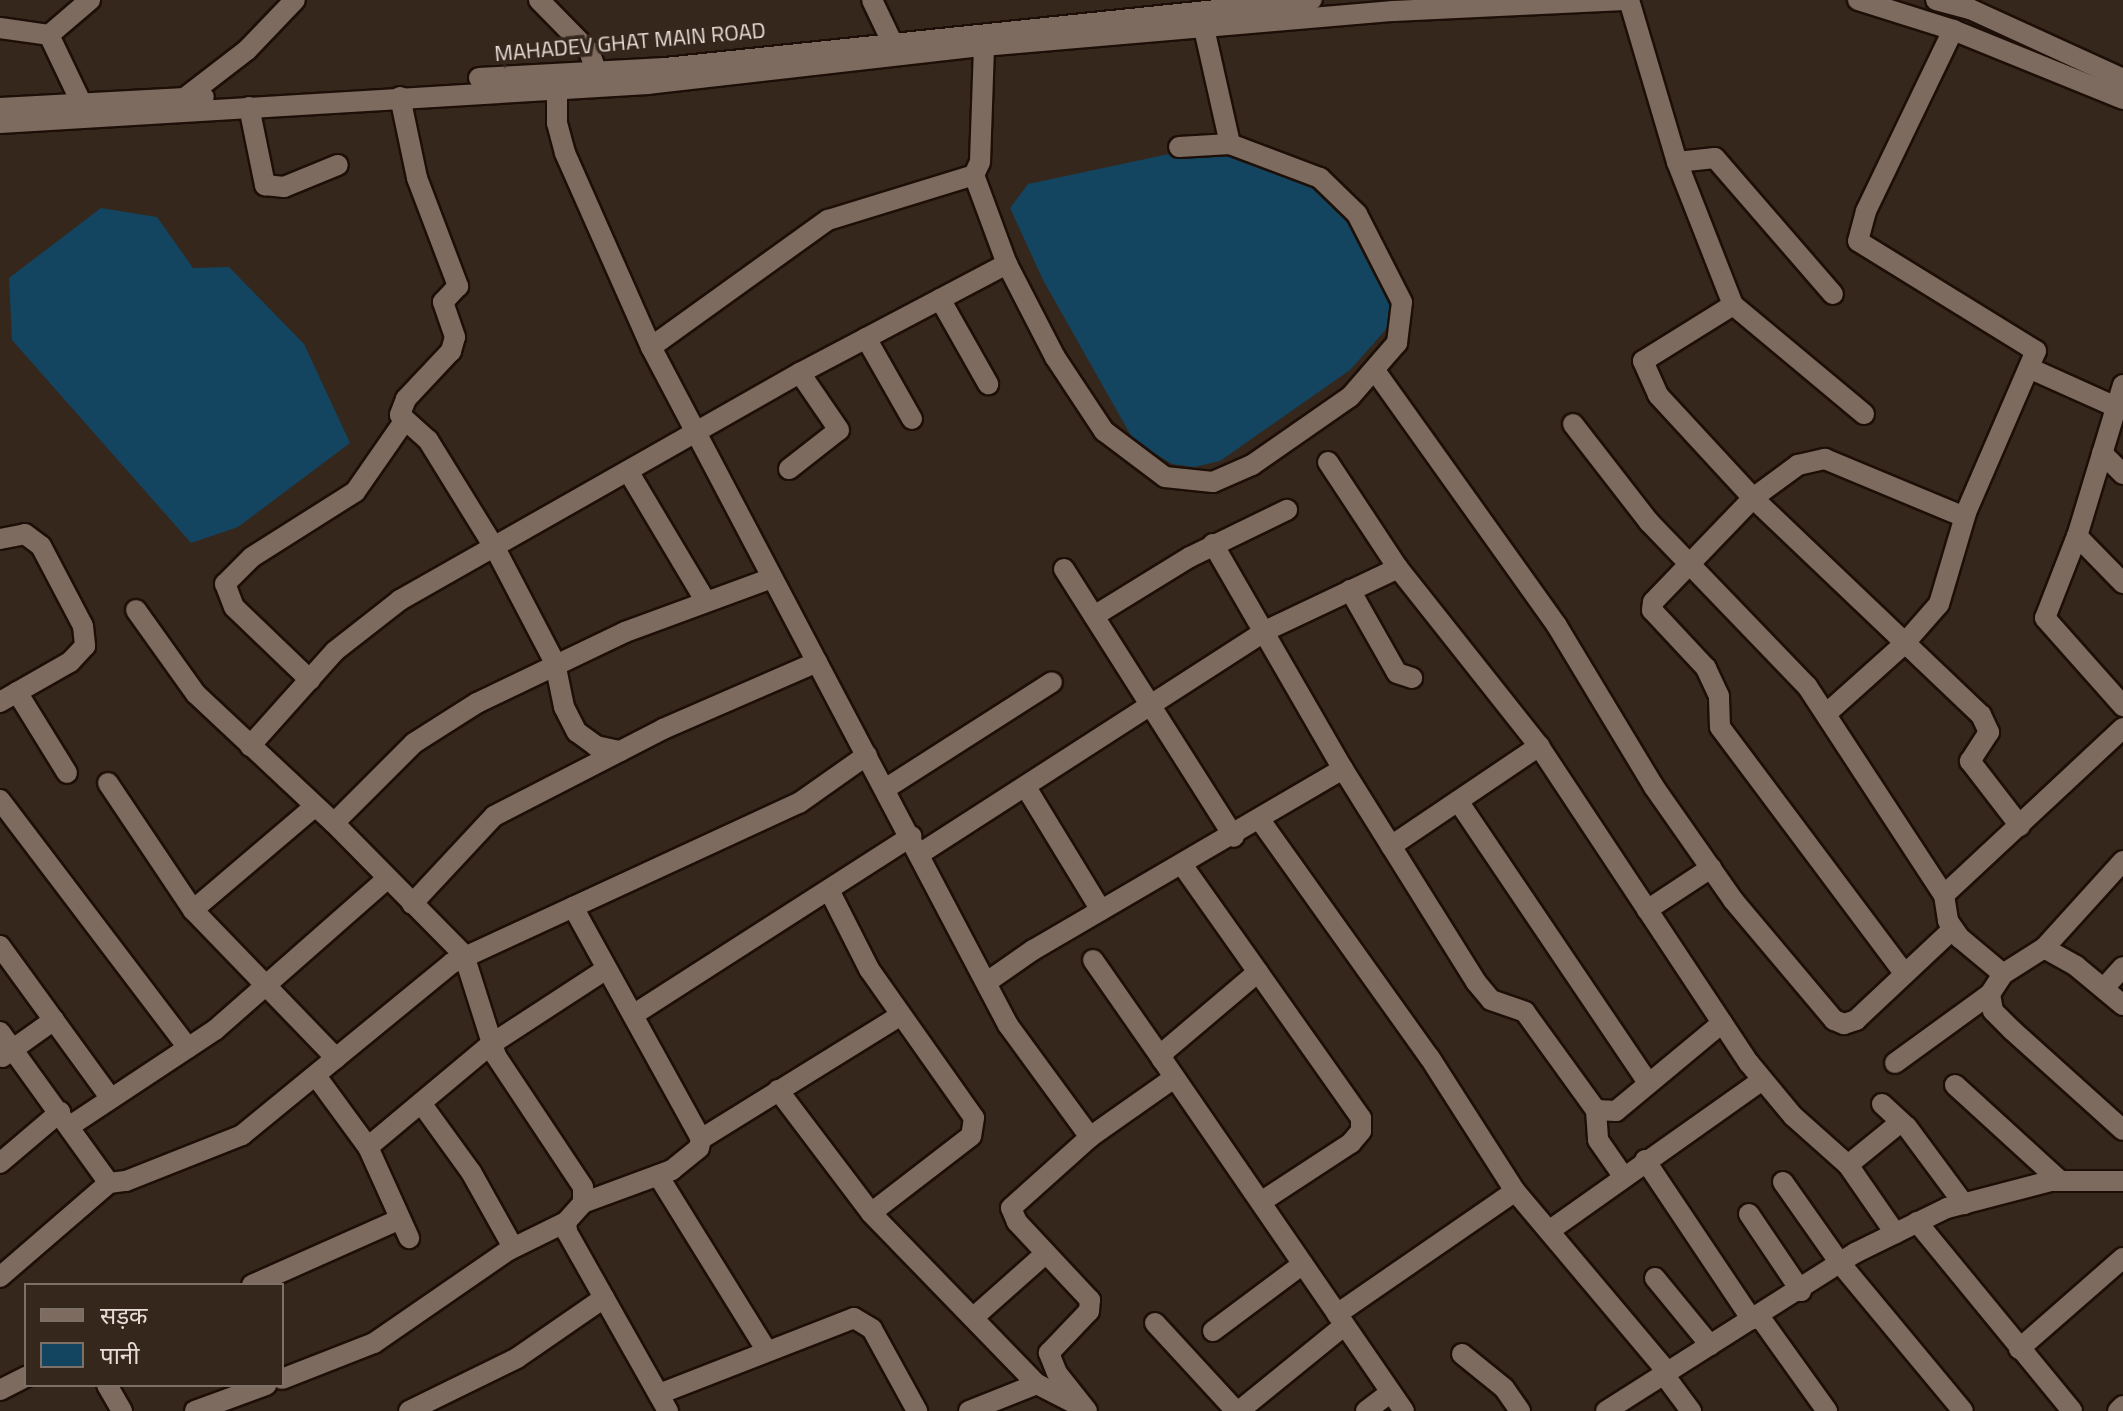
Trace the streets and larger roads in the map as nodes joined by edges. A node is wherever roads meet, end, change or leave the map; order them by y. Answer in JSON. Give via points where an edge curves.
{"nodes":[{"id":1,"x":90,"y":0,"type":"edge"},
{"id":2,"x":295,"y":0,"type":"edge"},
{"id":3,"x":539,"y":0,"type":"edge"},
{"id":4,"x":872,"y":0,"type":"edge"},
{"id":5,"x":1311,"y":0,"type":"edge"},
{"id":6,"x":1627,"y":0,"type":"edge"},
{"id":7,"x":1858,"y":0,"type":"edge"},
{"id":8,"x":1936,"y":0,"type":"edge"},
{"id":9,"x":1200,"y":13,"type":"edge"},
{"id":10,"x":0,"y":28,"type":"edge"},
{"id":11,"x":1953,"y":30,"type":"junction"},
{"id":12,"x":49,"y":35,"type":"junction"},
{"id":13,"x":892,"y":42,"type":"junction"},
{"id":14,"x":984,"y":46,"type":"junction"},
{"id":15,"x":599,"y":79,"type":"junction"},
{"id":16,"x":2123,"y":79,"type":"edge"},
{"id":17,"x":557,"y":89,"type":"junction"},
{"id":18,"x":186,"y":97,"type":"junction"},
{"id":19,"x":400,"y":97,"type":"junction"},
{"id":20,"x":2123,"y":99,"type":"edge"},
{"id":21,"x":81,"y":102,"type":"junction"},
{"id":22,"x":249,"y":107,"type":"junction"},
{"id":23,"x":0,"y":108,"type":"edge"},
{"id":24,"x":0,"y":123,"type":"edge"},
{"id":25,"x":1230,"y":144,"type":"junction"},
{"id":26,"x":1179,"y":147,"type":"dead end"},
{"id":27,"x":1677,"y":162,"type":"junction"},
{"id":28,"x":338,"y":165,"type":"dead end"},
{"id":29,"x":974,"y":175,"type":"junction"},
{"id":30,"x":1007,"y":264,"type":"junction"},
{"id":31,"x":1833,"y":294,"type":"dead end"},
{"id":32,"x":940,"y":299,"type":"junction"},
{"id":33,"x":1733,"y":305,"type":"junction"},
{"id":34,"x":866,"y":338,"type":"junction"},
{"id":35,"x":651,"y":347,"type":"junction"},
{"id":36,"x":2029,"y":368,"type":"junction"},
{"id":37,"x":1376,"y":372,"type":"junction"},
{"id":38,"x":800,"y":373,"type":"junction"},
{"id":39,"x":988,"y":384,"type":"dead end"},
{"id":40,"x":2123,"y":385,"type":"edge"},
{"id":41,"x":2116,"y":407,"type":"junction"},
{"id":42,"x":1864,"y":414,"type":"dead end"},
{"id":43,"x":912,"y":419,"type":"dead end"},
{"id":44,"x":403,"y":423,"type":"junction"},
{"id":45,"x":1573,"y":424,"type":"dead end"},
{"id":46,"x":699,"y":431,"type":"junction"},
{"id":47,"x":2102,"y":453,"type":"junction"},
{"id":48,"x":1328,"y":462,"type":"dead end"},
{"id":49,"x":789,"y":469,"type":"dead end"},
{"id":50,"x":628,"y":471,"type":"junction"},
{"id":51,"x":2123,"y":474,"type":"edge"},
{"id":52,"x":1753,"y":498,"type":"junction"},
{"id":53,"x":1287,"y":510,"type":"dead end"},
{"id":54,"x":1966,"y":513,"type":"junction"},
{"id":55,"x":2077,"y":536,"type":"junction"},
{"id":56,"x":0,"y":539,"type":"edge"},
{"id":57,"x":1213,"y":544,"type":"junction"},
{"id":58,"x":496,"y":550,"type":"junction"},
{"id":59,"x":1688,"y":563,"type":"junction"},
{"id":60,"x":1398,"y":568,"type":"junction"},
{"id":61,"x":1064,"y":569,"type":"dead end"},
{"id":62,"x":772,"y":578,"type":"junction"},
{"id":63,"x":2123,"y":583,"type":"edge"},
{"id":64,"x":1350,"y":590,"type":"junction"},
{"id":65,"x":706,"y":602,"type":"junction"},
{"id":66,"x":136,"y":610,"type":"dead end"},
{"id":67,"x":1094,"y":616,"type":"junction"},
{"id":68,"x":1265,"y":631,"type":"junction"},
{"id":69,"x":1904,"y":644,"type":"junction"},
{"id":70,"x":817,"y":662,"type":"junction"},
{"id":71,"x":555,"y":663,"type":"junction"},
{"id":72,"x":1412,"y":678,"type":"dead end"},
{"id":73,"x":310,"y":680,"type":"junction"},
{"id":74,"x":1052,"y":682,"type":"dead end"},
{"id":75,"x":8,"y":697,"type":"edge"},
{"id":76,"x":1150,"y":702,"type":"junction"},
{"id":77,"x":2123,"y":706,"type":"edge"},
{"id":78,"x":1826,"y":714,"type":"junction"},
{"id":79,"x":2123,"y":728,"type":"edge"},
{"id":80,"x":250,"y":746,"type":"junction"},
{"id":81,"x":1539,"y":746,"type":"junction"},
{"id":82,"x":620,"y":751,"type":"junction"},
{"id":83,"x":867,"y":755,"type":"junction"},
{"id":84,"x":1343,"y":769,"type":"junction"},
{"id":85,"x":67,"y":773,"type":"dead end"},
{"id":86,"x":108,"y":783,"type":"dead end"},
{"id":87,"x":885,"y":789,"type":"junction"},
{"id":88,"x":1027,"y":789,"type":"junction"},
{"id":89,"x":0,"y":800,"type":"edge"},
{"id":90,"x":1458,"y":801,"type":"junction"},
{"id":91,"x":315,"y":806,"type":"junction"},
{"id":92,"x":1260,"y":820,"type":"junction"},
{"id":93,"x":334,"y":823,"type":"junction"},
{"id":94,"x":2020,"y":826,"type":"junction"},
{"id":95,"x":1234,"y":837,"type":"junction"},
{"id":96,"x":917,"y":845,"type":"junction"},
{"id":97,"x":1391,"y":846,"type":"junction"},
{"id":98,"x":1183,"y":866,"type":"junction"},
{"id":99,"x":2121,"y":867,"type":"edge"},
{"id":100,"x":1711,"y":868,"type":"junction"},
{"id":101,"x":387,"y":879,"type":"junction"},
{"id":102,"x":829,"y":890,"type":"junction"},
{"id":103,"x":1944,"y":895,"type":"junction"},
{"id":104,"x":412,"y":904,"type":"junction"},
{"id":105,"x":573,"y":907,"type":"junction"},
{"id":106,"x":193,"y":910,"type":"junction"},
{"id":107,"x":1101,"y":910,"type":"junction"},
{"id":108,"x":1647,"y":910,"type":"junction"},
{"id":109,"x":1953,"y":929,"type":"junction"},
{"id":110,"x":0,"y":946,"type":"edge"},
{"id":111,"x":2044,"y":948,"type":"junction"},
{"id":112,"x":464,"y":955,"type":"junction"},
{"id":113,"x":1093,"y":960,"type":"dead end"},
{"id":114,"x":2123,"y":967,"type":"edge"},
{"id":115,"x":605,"y":970,"type":"junction"},
{"id":116,"x":1258,"y":972,"type":"junction"},
{"id":117,"x":1904,"y":973,"type":"junction"},
{"id":118,"x":2003,"y":974,"type":"junction"},
{"id":119,"x":987,"y":982,"type":"junction"},
{"id":120,"x":266,"y":988,"type":"junction"},
{"id":121,"x":2104,"y":988,"type":"junction"},
{"id":122,"x":1990,"y":994,"type":"junction"},
{"id":123,"x":2123,"y":1005,"type":"edge"},
{"id":124,"x":633,"y":1015,"type":"junction"},
{"id":125,"x":901,"y":1015,"type":"junction"},
{"id":126,"x":54,"y":1020,"type":"junction"},
{"id":127,"x":1722,"y":1023,"type":"junction"},
{"id":128,"x":0,"y":1032,"type":"edge"},
{"id":129,"x":490,"y":1045,"type":"junction"},
{"id":130,"x":188,"y":1048,"type":"junction"},
{"id":131,"x":6,"y":1054,"type":"edge"},
{"id":132,"x":336,"y":1058,"type":"junction"},
{"id":133,"x":1162,"y":1059,"type":"junction"},
{"id":134,"x":1895,"y":1063,"type":"dead end"},
{"id":135,"x":316,"y":1076,"type":"junction"},
{"id":136,"x":1174,"y":1078,"type":"junction"},
{"id":137,"x":1762,"y":1080,"type":"junction"},
{"id":138,"x":1649,"y":1084,"type":"junction"},
{"id":139,"x":1955,"y":1085,"type":"dead end"},
{"id":140,"x":778,"y":1090,"type":"junction"},
{"id":141,"x":109,"y":1096,"type":"junction"},
{"id":142,"x":421,"y":1103,"type":"junction"},
{"id":143,"x":1882,"y":1104,"type":"dead end"},
{"id":144,"x":1596,"y":1110,"type":"junction"},
{"id":145,"x":65,"y":1119,"type":"junction"},
{"id":146,"x":1901,"y":1122,"type":"junction"},
{"id":147,"x":2123,"y":1130,"type":"edge"},
{"id":148,"x":1090,"y":1137,"type":"junction"},
{"id":149,"x":701,"y":1139,"type":"junction"},
{"id":150,"x":368,"y":1147,"type":"junction"},
{"id":151,"x":1645,"y":1160,"type":"junction"},
{"id":152,"x":0,"y":1163,"type":"edge"},
{"id":153,"x":1848,"y":1165,"type":"junction"},
{"id":154,"x":1623,"y":1176,"type":"junction"},
{"id":155,"x":659,"y":1177,"type":"junction"},
{"id":156,"x":2060,"y":1181,"type":"junction"},
{"id":157,"x":2123,"y":1181,"type":"edge"},
{"id":158,"x":1783,"y":1182,"type":"dead end"},
{"id":159,"x":109,"y":1183,"type":"junction"},
{"id":160,"x":1515,"y":1191,"type":"junction"},
{"id":161,"x":1261,"y":1202,"type":"junction"},
{"id":162,"x":583,"y":1203,"type":"junction"},
{"id":163,"x":1964,"y":1204,"type":"junction"},
{"id":164,"x":871,"y":1213,"type":"junction"},
{"id":165,"x":1749,"y":1214,"type":"dead end"},
{"id":166,"x":400,"y":1219,"type":"junction"},
{"id":167,"x":566,"y":1222,"type":"junction"},
{"id":168,"x":1917,"y":1222,"type":"junction"},
{"id":169,"x":1549,"y":1231,"type":"junction"},
{"id":170,"x":1895,"y":1233,"type":"junction"},
{"id":171,"x":409,"y":1238,"type":"dead end"},
{"id":172,"x":513,"y":1247,"type":"junction"},
{"id":173,"x":1046,"y":1253,"type":"junction"},
{"id":174,"x":2123,"y":1258,"type":"edge"},
{"id":175,"x":1840,"y":1263,"type":"junction"},
{"id":176,"x":1303,"y":1264,"type":"junction"},
{"id":177,"x":0,"y":1277,"type":"edge"},
{"id":178,"x":1655,"y":1278,"type":"dead end"},
{"id":179,"x":256,"y":1283,"type":"edge"},
{"id":180,"x":1801,"y":1291,"type":"junction"},
{"id":181,"x":604,"y":1298,"type":"junction"},
{"id":182,"x":974,"y":1317,"type":"junction"},
{"id":183,"x":1755,"y":1318,"type":"junction"},
{"id":184,"x":1341,"y":1320,"type":"junction"},
{"id":185,"x":1155,"y":1323,"type":"dead end"},
{"id":186,"x":1213,"y":1331,"type":"dead end"},
{"id":187,"x":1710,"y":1345,"type":"junction"},
{"id":188,"x":2019,"y":1349,"type":"junction"},
{"id":189,"x":767,"y":1351,"type":"junction"},
{"id":190,"x":1462,"y":1354,"type":"dead end"},
{"id":191,"x":1663,"y":1371,"type":"junction"},
{"id":192,"x":24,"y":1378,"type":"edge"},
{"id":193,"x":284,"y":1378,"type":"edge"},
{"id":194,"x":1037,"y":1384,"type":"junction"},
{"id":195,"x":108,"y":1387,"type":"edge"},
{"id":196,"x":261,"y":1387,"type":"edge"},
{"id":197,"x":0,"y":1390,"type":"edge"},
{"id":198,"x":1391,"y":1392,"type":"junction"},
{"id":199,"x":446,"y":1403,"type":"edge"},
{"id":200,"x":663,"y":1406,"type":"edge"},
{"id":201,"x":2123,"y":1406,"type":"edge"},
{"id":202,"x":1618,"y":1408,"type":"edge"},
{"id":203,"x":1085,"y":1409,"type":"edge"},
{"id":204,"x":122,"y":1411,"type":"edge"},
{"id":205,"x":195,"y":1411,"type":"edge"},
{"id":206,"x":409,"y":1411,"type":"edge"},
{"id":207,"x":917,"y":1411,"type":"edge"},
{"id":208,"x":972,"y":1411,"type":"edge"},
{"id":209,"x":1238,"y":1411,"type":"edge"},
{"id":210,"x":1366,"y":1411,"type":"edge"},
{"id":211,"x":1404,"y":1411,"type":"edge"},
{"id":212,"x":1520,"y":1411,"type":"edge"},
{"id":213,"x":1691,"y":1411,"type":"edge"},
{"id":214,"x":1827,"y":1411,"type":"edge"},
{"id":215,"x":1963,"y":1411,"type":"edge"},
{"id":216,"x":2072,"y":1411,"type":"edge"},
{"id":217,"x":2118,"y":1411,"type":"edge"}],
"edges":[{"from":1,"to":12,"type":"street"},
{"from":2,"to":18,"type":"street","via":[[247,50]]},
{"from":3,"to":15,"type":"street","via":[[589,51]]},
{"from":4,"to":13,"type":"street"},
{"from":5,"to":9,"type":"street","name":"MAHADEV GHAT MAIN ROAD"},
{"from":6,"to":9,"type":"street"},
{"from":6,"to":27,"type":"street"},
{"from":7,"to":11,"type":"street"},
{"from":8,"to":16,"type":"street","via":[[1970,9]]},
{"from":9,"to":13,"type":"street","name":"MAHADEV GHAT MAIN ROAD"},
{"from":9,"to":14,"type":"street"},
{"from":9,"to":25,"type":"street"},
{"from":10,"to":12,"type":"street"},
{"from":11,"to":20,"type":"street"},
{"from":11,"to":36,"type":"street","via":[[1866,211],[1858,241],[2036,351]]},
{"from":12,"to":21,"type":"street"},
{"from":13,"to":15,"type":"street","name":"MAHADEV GHAT MAIN ROAD"},
{"from":14,"to":15,"type":"street"},
{"from":14,"to":29,"type":"street","via":[[980,162]]},
{"from":15,"to":17,"type":"street"},
{"from":15,"to":18,"type":"street","name":"MAHADEV GHAT MAIN ROAD"},
{"from":17,"to":19,"type":"street"},
{"from":17,"to":35,"type":"street","via":[[557,123],[565,153]]},
{"from":18,"to":21,"type":"street","name":"MAHADEV GHAT MAIN ROAD"},
{"from":19,"to":22,"type":"street"},
{"from":19,"to":44,"type":"street","via":[[417,178],[458,286],[443,302],[455,337],[451,351],[406,399]]},
{"from":21,"to":23,"type":"street","name":"MAHADEV GHAT MAIN ROAD"},
{"from":22,"to":24,"type":"street"},
{"from":22,"to":28,"type":"street","via":[[265,185],[284,187]]},
{"from":25,"to":26,"type":"street"},
{"from":25,"to":37,"type":"street","via":[[1320,178],[1357,214],[1402,302],[1397,343]]},
{"from":27,"to":31,"type":"street","via":[[1715,158]]},
{"from":27,"to":33,"type":"street"},
{"from":29,"to":30,"type":"street"},
{"from":29,"to":35,"type":"street","via":[[828,220]]},
{"from":30,"to":32,"type":"street"},
{"from":30,"to":37,"type":"street","via":[[1055,357],[1104,431],[1126,452],[1180,482],[1234,476],[1350,397]]},
{"from":32,"to":34,"type":"street"},
{"from":32,"to":39,"type":"street"},
{"from":33,"to":42,"type":"street"},
{"from":33,"to":52,"type":"street","via":[[1643,361],[1658,395]]},
{"from":34,"to":38,"type":"street"},
{"from":34,"to":43,"type":"street"},
{"from":35,"to":46,"type":"street"},
{"from":36,"to":41,"type":"street"},
{"from":36,"to":54,"type":"street"},
{"from":37,"to":100,"type":"street","via":[[1557,626],[1623,739]]},
{"from":38,"to":46,"type":"street"},
{"from":38,"to":49,"type":"street","via":[[839,430]]},
{"from":40,"to":41,"type":"street"},
{"from":41,"to":47,"type":"street"},
{"from":44,"to":58,"type":"street","via":[[428,440]]},
{"from":44,"to":73,"type":"street","via":[[355,492],[252,557],[225,584],[234,607]]},
{"from":45,"to":59,"type":"street"},
{"from":46,"to":50,"type":"street"},
{"from":46,"to":62,"type":"street"},
{"from":47,"to":51,"type":"street"},
{"from":47,"to":55,"type":"street"},
{"from":48,"to":60,"type":"street"},
{"from":50,"to":58,"type":"street"},
{"from":50,"to":65,"type":"street"},
{"from":52,"to":54,"type":"street","via":[[1798,465],[1825,459],[1964,517]]},
{"from":52,"to":59,"type":"street"},
{"from":52,"to":69,"type":"street"},
{"from":53,"to":57,"type":"street"},
{"from":54,"to":69,"type":"street","via":[[1939,604]]},
{"from":55,"to":63,"type":"street"},
{"from":55,"to":77,"type":"street","via":[[2045,618]]},
{"from":56,"to":75,"type":"street","via":[[25,534],[41,546],[85,635],[85,646],[70,662]]},
{"from":57,"to":67,"type":"street"},
{"from":57,"to":68,"type":"street"},
{"from":58,"to":71,"type":"street"},
{"from":58,"to":73,"type":"street","via":[[382,613]]},
{"from":59,"to":78,"type":"street","via":[[1807,686]]},
{"from":59,"to":117,"type":"street","via":[[1653,602],[1652,610],[1706,668],[1719,696],[1720,727]]},
{"from":60,"to":64,"type":"street"},
{"from":60,"to":81,"type":"street"},
{"from":61,"to":67,"type":"street"},
{"from":62,"to":65,"type":"street"},
{"from":62,"to":70,"type":"street"},
{"from":64,"to":68,"type":"street"},
{"from":64,"to":72,"type":"street","via":[[1397,673]]},
{"from":65,"to":71,"type":"street"},
{"from":66,"to":80,"type":"street","via":[[183,680]]},
{"from":67,"to":76,"type":"street"},
{"from":68,"to":76,"type":"street"},
{"from":68,"to":84,"type":"street"},
{"from":69,"to":78,"type":"street"},
{"from":69,"to":94,"type":"street","via":[[1981,715],[1989,732],[1970,761]]},
{"from":70,"to":82,"type":"street"},
{"from":70,"to":83,"type":"street"},
{"from":71,"to":82,"type":"street","via":[[564,707],[577,732],[596,746]]},
{"from":71,"to":93,"type":"street","via":[[414,743]]},
{"from":73,"to":80,"type":"street"},
{"from":74,"to":87,"type":"street"},
{"from":75,"to":85,"type":"street"},
{"from":76,"to":88,"type":"street"},
{"from":76,"to":95,"type":"street"},
{"from":78,"to":103,"type":"street"},
{"from":79,"to":94,"type":"street"},
{"from":80,"to":91,"type":"street"},
{"from":81,"to":90,"type":"street"},
{"from":81,"to":108,"type":"street"},
{"from":82,"to":104,"type":"street","via":[[494,816]]},
{"from":83,"to":87,"type":"street"},
{"from":83,"to":105,"type":"street","via":[[799,803]]},
{"from":84,"to":92,"type":"street"},
{"from":84,"to":97,"type":"street"},
{"from":86,"to":106,"type":"street"},
{"from":87,"to":96,"type":"street"},
{"from":88,"to":96,"type":"street"},
{"from":88,"to":107,"type":"street"},
{"from":89,"to":130,"type":"street"},
{"from":90,"to":97,"type":"street"},
{"from":90,"to":138,"type":"street"},
{"from":91,"to":93,"type":"street"},
{"from":91,"to":106,"type":"street"},
{"from":92,"to":95,"type":"street"},
{"from":92,"to":160,"type":"street","via":[[1430,1058]]},
{"from":93,"to":101,"type":"street"},
{"from":94,"to":103,"type":"street"},
{"from":95,"to":98,"type":"street"},
{"from":96,"to":102,"type":"street"},
{"from":96,"to":119,"type":"street"},
{"from":97,"to":144,"type":"street","via":[[1476,982],[1491,1000],[1525,1012]]},
{"from":98,"to":107,"type":"street"},
{"from":98,"to":116,"type":"street"},
{"from":99,"to":111,"type":"street"},
{"from":100,"to":108,"type":"street"},
{"from":100,"to":117,"type":"street","via":[[1834,1020],[1856,1020]]},
{"from":101,"to":104,"type":"street"},
{"from":101,"to":120,"type":"street"},
{"from":102,"to":124,"type":"street"},
{"from":102,"to":125,"type":"street","via":[[869,969]]},
{"from":103,"to":109,"type":"street"},
{"from":104,"to":112,"type":"street"},
{"from":105,"to":112,"type":"street"},
{"from":105,"to":115,"type":"street"},
{"from":106,"to":120,"type":"street"},
{"from":107,"to":119,"type":"street"},
{"from":108,"to":127,"type":"street"},
{"from":109,"to":117,"type":"street"},
{"from":109,"to":118,"type":"street"},
{"from":110,"to":126,"type":"street"},
{"from":111,"to":118,"type":"street"},
{"from":111,"to":121,"type":"street"},
{"from":112,"to":129,"type":"street"},
{"from":112,"to":132,"type":"street"},
{"from":113,"to":133,"type":"street"},
{"from":114,"to":121,"type":"street"},
{"from":115,"to":124,"type":"street"},
{"from":115,"to":129,"type":"street"},
{"from":116,"to":133,"type":"street"},
{"from":116,"to":161,"type":"street","via":[[1361,1118],[1361,1131],[1351,1143]]},
{"from":118,"to":122,"type":"street"},
{"from":119,"to":148,"type":"street","via":[[1008,1025]]},
{"from":120,"to":130,"type":"street"},
{"from":120,"to":132,"type":"street"},
{"from":121,"to":123,"type":"street"},
{"from":122,"to":134,"type":"street"},
{"from":122,"to":147,"type":"street","via":[[1993,1011]]},
{"from":124,"to":149,"type":"street"},
{"from":125,"to":140,"type":"street"},
{"from":125,"to":164,"type":"street","via":[[969,1108],[973,1128],[951,1153]]},
{"from":126,"to":131,"type":"street"},
{"from":126,"to":141,"type":"street"},
{"from":127,"to":137,"type":"street"},
{"from":127,"to":138,"type":"street"},
{"from":128,"to":131,"type":"street"},
{"from":129,"to":142,"type":"street"},
{"from":129,"to":162,"type":"street","via":[[572,1168],[586,1195]]},
{"from":130,"to":141,"type":"street"},
{"from":131,"to":145,"type":"street"},
{"from":132,"to":135,"type":"street"},
{"from":133,"to":136,"type":"street"},
{"from":135,"to":150,"type":"street"},
{"from":135,"to":159,"type":"street","via":[[242,1135]]},
{"from":136,"to":148,"type":"street"},
{"from":136,"to":161,"type":"street"},
{"from":137,"to":151,"type":"street"},
{"from":137,"to":153,"type":"street"},
{"from":138,"to":144,"type":"street","via":[[1616,1111]]},
{"from":139,"to":156,"type":"street"},
{"from":140,"to":149,"type":"street"},
{"from":140,"to":164,"type":"street"},
{"from":141,"to":145,"type":"street"},
{"from":142,"to":150,"type":"street"},
{"from":142,"to":172,"type":"street","via":[[471,1172]]},
{"from":143,"to":146,"type":"street"},
{"from":144,"to":154,"type":"street","via":[[1598,1140]]},
{"from":145,"to":152,"type":"street"},
{"from":145,"to":159,"type":"street"},
{"from":146,"to":153,"type":"street"},
{"from":146,"to":163,"type":"street"},
{"from":148,"to":173,"type":"street","via":[[1011,1208]]},
{"from":149,"to":155,"type":"street","via":[[689,1158]]},
{"from":150,"to":166,"type":"street"},
{"from":151,"to":154,"type":"street"},
{"from":151,"to":183,"type":"street"},
{"from":153,"to":170,"type":"street"},
{"from":154,"to":169,"type":"street"},
{"from":155,"to":162,"type":"street"},
{"from":155,"to":189,"type":"street"},
{"from":156,"to":157,"type":"street"},
{"from":156,"to":163,"type":"street"},
{"from":158,"to":175,"type":"street"},
{"from":159,"to":177,"type":"street"},
{"from":160,"to":169,"type":"street"},
{"from":160,"to":184,"type":"street"},
{"from":161,"to":176,"type":"street"},
{"from":162,"to":167,"type":"street"},
{"from":163,"to":168,"type":"street"},
{"from":164,"to":182,"type":"street"},
{"from":165,"to":180,"type":"street"},
{"from":166,"to":171,"type":"street"},
{"from":166,"to":179,"type":"street"},
{"from":167,"to":172,"type":"street"},
{"from":167,"to":181,"type":"street","via":[[573,1245]]},
{"from":168,"to":170,"type":"street"},
{"from":168,"to":188,"type":"street"},
{"from":169,"to":191,"type":"street"},
{"from":170,"to":175,"type":"street"},
{"from":172,"to":193,"type":"street","via":[[374,1343]]},
{"from":173,"to":182,"type":"street"},
{"from":173,"to":203,"type":"street","via":[[1092,1305],[1049,1353],[1057,1373]]},
{"from":174,"to":188,"type":"street"},
{"from":175,"to":180,"type":"street"},
{"from":175,"to":215,"type":"street"},
{"from":176,"to":184,"type":"street"},
{"from":176,"to":186,"type":"street"},
{"from":178,"to":187,"type":"street"},
{"from":180,"to":183,"type":"street"},
{"from":181,"to":199,"type":"street"},
{"from":181,"to":200,"type":"street"},
{"from":182,"to":194,"type":"street"},
{"from":183,"to":187,"type":"street"},
{"from":183,"to":214,"type":"street"},
{"from":184,"to":198,"type":"street"},
{"from":184,"to":209,"type":"street"},
{"from":185,"to":209,"type":"street"},
{"from":187,"to":191,"type":"street"},
{"from":188,"to":216,"type":"street"},
{"from":189,"to":200,"type":"street"},
{"from":189,"to":207,"type":"street","via":[[854,1318],[872,1329]]},
{"from":190,"to":212,"type":"street","via":[[1504,1388]]},
{"from":191,"to":202,"type":"street"},
{"from":191,"to":213,"type":"street"},
{"from":192,"to":197,"type":"street"},
{"from":194,"to":203,"type":"street"},
{"from":194,"to":208,"type":"street"},
{"from":195,"to":204,"type":"street"},
{"from":196,"to":205,"type":"street"},
{"from":198,"to":210,"type":"street"},
{"from":198,"to":211,"type":"street"},
{"from":199,"to":206,"type":"street"},
{"from":201,"to":217,"type":"street"}]}
